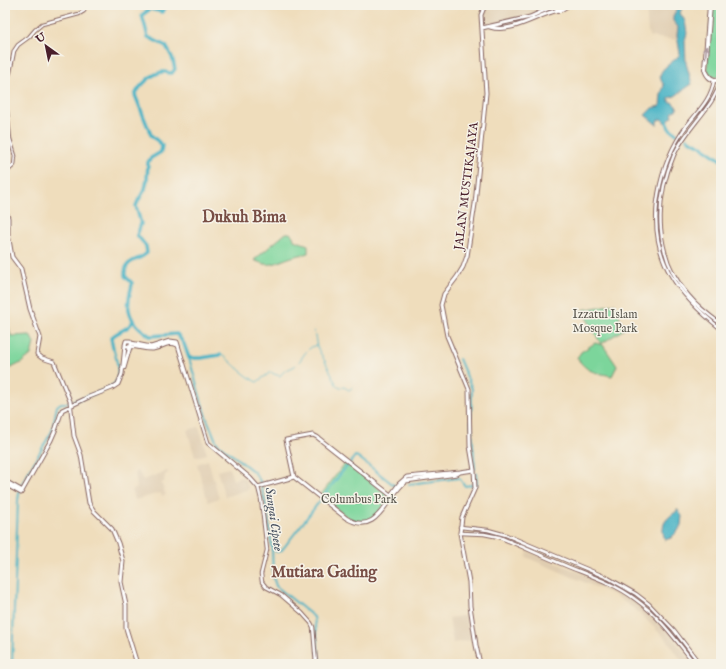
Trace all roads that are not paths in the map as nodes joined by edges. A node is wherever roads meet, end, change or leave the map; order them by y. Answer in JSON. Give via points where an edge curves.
{"nodes":[{"id":1,"x":84,"y":5,"type":"edge"},
{"id":2,"x":485,"y":5,"type":"edge"},
{"id":3,"x":710,"y":5,"type":"edge"},
{"id":4,"x":566,"y":6,"type":"edge"},
{"id":5,"x":555,"y":7,"type":"edge"},
{"id":6,"x":482,"y":28,"type":"junction"},
{"id":7,"x":721,"y":80,"type":"edge"},
{"id":8,"x":714,"y":82,"type":"junction"},
{"id":9,"x":720,"y":84,"type":"edge"},
{"id":10,"x":5,"y":173,"type":"edge"},
{"id":11,"x":5,"y":208,"type":"edge"},
{"id":12,"x":9,"y":241,"type":"junction"},
{"id":13,"x":5,"y":242,"type":"edge"},
{"id":14,"x":721,"y":324,"type":"edge"},
{"id":15,"x":721,"y":329,"type":"edge"},
{"id":16,"x":130,"y":345,"type":"junction"},
{"id":17,"x":125,"y":346,"type":"junction"},
{"id":18,"x":122,"y":368,"type":"junction"},
{"id":19,"x":71,"y":404,"type":"junction"},
{"id":20,"x":474,"y":470,"type":"junction"},
{"id":21,"x":294,"y":477,"type":"junction"},
{"id":22,"x":5,"y":481,"type":"edge"},
{"id":23,"x":5,"y":484,"type":"edge"},
{"id":24,"x":258,"y":487,"type":"junction"},
{"id":25,"x":19,"y":491,"type":"junction"},
{"id":26,"x":392,"y":496,"type":"junction"},
{"id":27,"x":460,"y":527,"type":"junction"},
{"id":28,"x":485,"y":530,"type":"junction"},
{"id":29,"x":460,"y":533,"type":"junction"},
{"id":30,"x":484,"y":534,"type":"junction"},
{"id":31,"x":657,"y":612,"type":"junction"},
{"id":32,"x":654,"y":615,"type":"junction"},
{"id":33,"x":692,"y":653,"type":"junction"},
{"id":34,"x":688,"y":656,"type":"junction"},
{"id":35,"x":137,"y":664,"type":"edge"},
{"id":36,"x":316,"y":664,"type":"edge"},
{"id":37,"x":480,"y":664,"type":"edge"},
{"id":38,"x":695,"y":664,"type":"edge"},
{"id":39,"x":700,"y":664,"type":"edge"}],
"edges":[{"from":1,"to":10,"type":"street","via":[[84,11],[79,14],[42,24],[14,50],[7,80],[6,104],[15,160],[14,165]]},
{"from":2,"to":6,"type":"main road","name":"JALAN MUSTIKAJAYA","via":[[481,12]]},
{"from":8,"to":3,"type":"main road","one_way":true,"via":[[705,69]]},
{"from":4,"to":5,"type":"main road","via":[[559,10]]},
{"from":5,"to":6,"type":"main road","via":[[502,28]]},
{"from":6,"to":20,"type":"main road","name":"JALAN MUSTIKAJAYA","via":[[485,102],[475,204],[467,256],[457,277],[444,294],[441,305],[449,342],[469,389],[470,446]]},
{"from":7,"to":8,"type":"main road"},
{"from":8,"to":9,"type":"street"},
{"from":8,"to":15,"type":"street","via":[[708,98],[682,132],[665,165],[657,194],[656,228],[659,247],[669,273],[692,304]]},
{"from":9,"to":14,"type":"street","via":[[712,102],[683,138],[674,155],[662,191],[660,214],[663,244],[672,271],[697,305]]},
{"from":11,"to":12,"type":"main road"},
{"from":12,"to":13,"type":"street"},
{"from":12,"to":19,"type":"main road","via":[[13,258],[21,269],[40,339],[37,354],[55,364]]},
{"from":16,"to":17,"type":"main road"},
{"from":16,"to":17,"type":"main road","via":[[130,341],[127,340]]},
{"from":16,"to":18,"type":"main road"},
{"from":16,"to":24,"type":"main road","via":[[152,349],[173,343],[179,347],[208,443]]},
{"from":17,"to":18,"type":"main road"},
{"from":18,"to":19,"type":"main road","via":[[120,380],[115,386]]},
{"from":19,"to":25,"type":"main road","via":[[62,411],[55,432],[32,474]]},
{"from":19,"to":35,"type":"main road","via":[[74,436],[80,451],[89,503],[112,529],[123,561],[121,581],[126,605],[126,628]]},
{"from":20,"to":26,"type":"main road","via":[[407,477]]},
{"from":20,"to":27,"type":"main road","name":"JALAN MUSTIKAJAYA","via":[[474,492]]},
{"from":21,"to":24,"type":"main road"},
{"from":21,"to":26,"type":"main road","via":[[346,518],[359,524],[373,520]]},
{"from":21,"to":26,"type":"main road","via":[[287,447],[292,439],[315,436]]},
{"from":22,"to":25,"type":"main road"},
{"from":23,"to":25,"type":"main road"},
{"from":24,"to":36,"type":"street","via":[[267,550],[262,580],[266,587],[281,595],[312,624]]},
{"from":27,"to":28,"type":"street"},
{"from":27,"to":29,"type":"main road","name":"JALAN MUSTIKAJAYA"},
{"from":28,"to":30,"type":"street","via":[[482,532]]},
{"from":28,"to":31,"type":"street","via":[[506,535],[608,578],[636,594]]},
{"from":29,"to":30,"type":"street"},
{"from":29,"to":37,"type":"main road","name":"JALAN MUSTIKAJAYA"},
{"from":30,"to":32,"type":"street","via":[[526,548],[621,589]]},
{"from":31,"to":32,"type":"street"},
{"from":31,"to":33,"type":"street"},
{"from":32,"to":34,"type":"street","via":[[670,631]]},
{"from":33,"to":34,"type":"street"},
{"from":33,"to":39,"type":"street"},
{"from":34,"to":38,"type":"street"}]}
